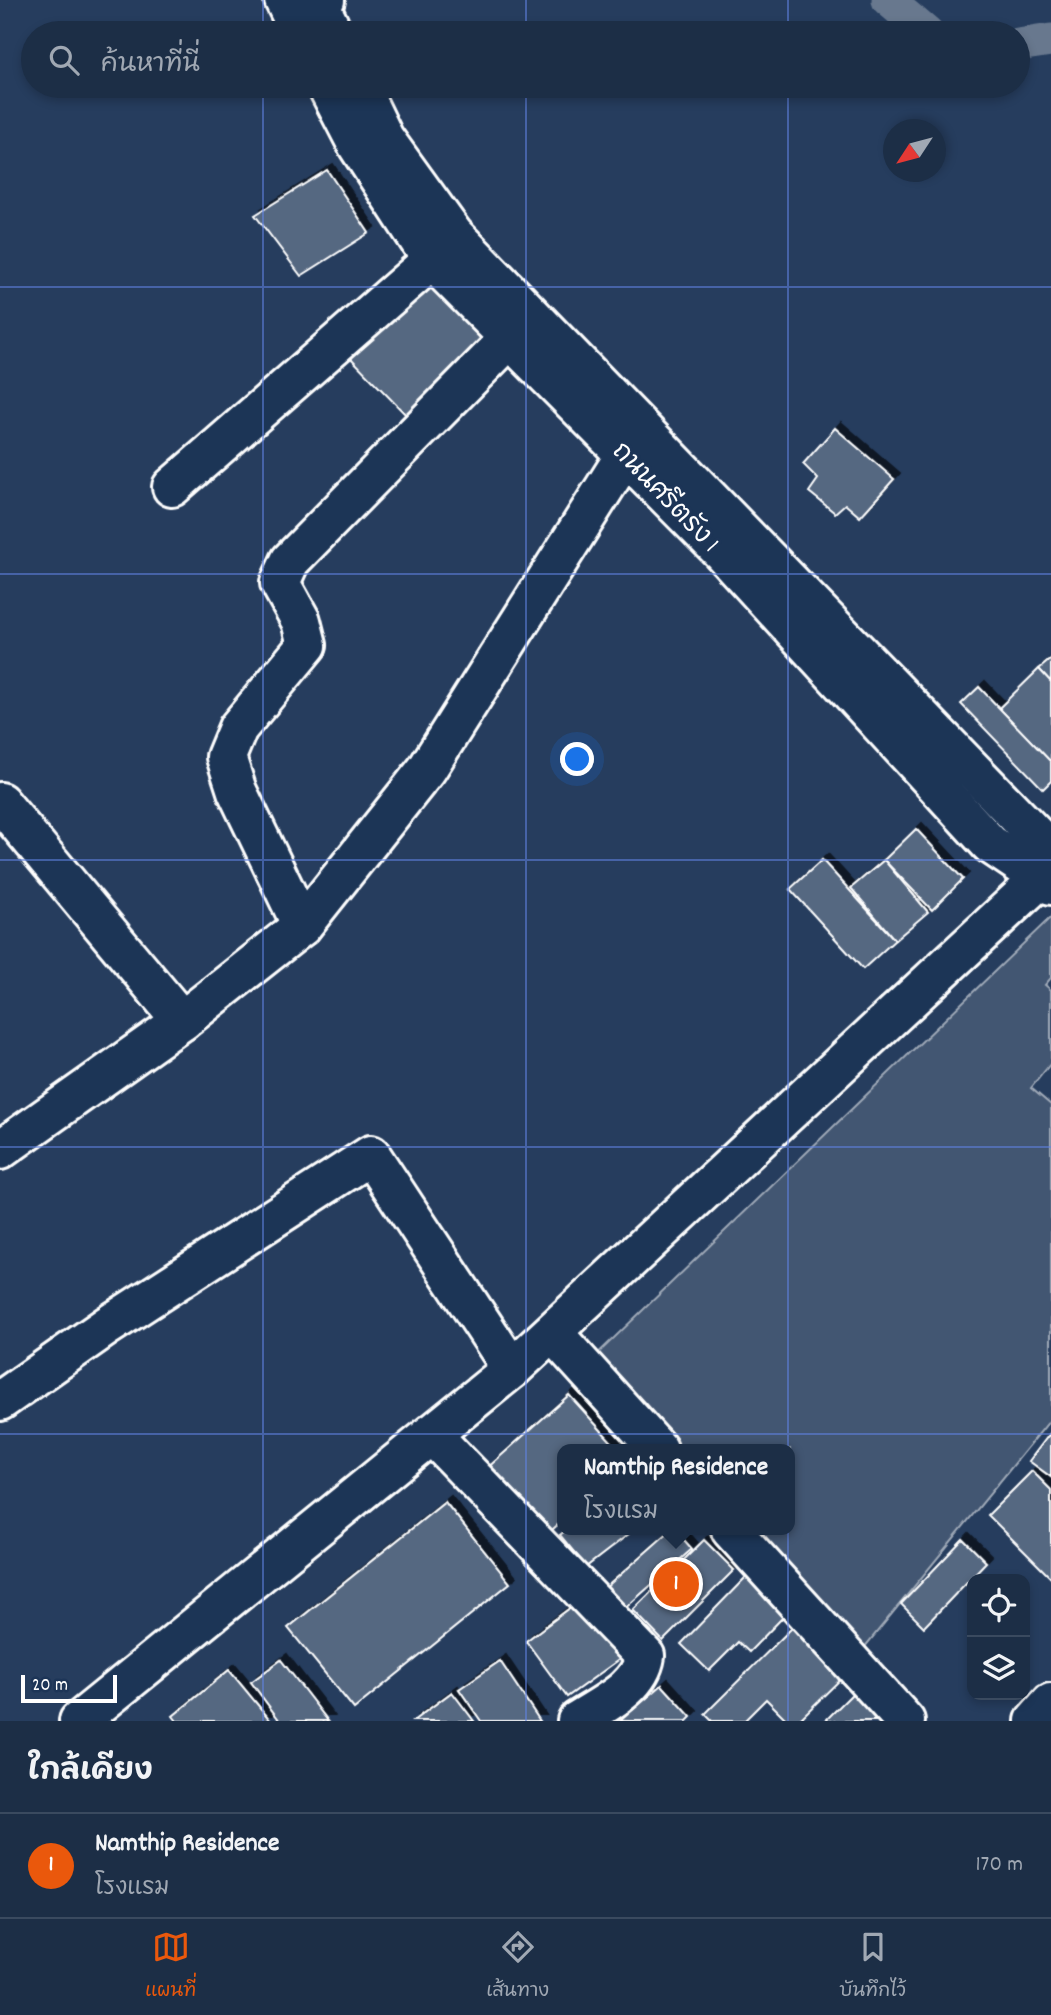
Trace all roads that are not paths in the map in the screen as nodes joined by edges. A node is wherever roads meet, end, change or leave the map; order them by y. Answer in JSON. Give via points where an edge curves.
{"nodes":[{"id":1,"x":333,"y":98,"type":"edge"},
{"id":2,"x":365,"y":98,"type":"edge"},
{"id":3,"x":432,"y":260,"type":"junction"},
{"id":4,"x":510,"y":338,"type":"junction"},
{"id":5,"x":626,"y":454,"type":"junction"},
{"id":6,"x":172,"y":487,"type":"dead end"},
{"id":7,"x":0,"y":802,"type":"edge"},
{"id":8,"x":1048,"y":871,"type":"edge"},
{"id":9,"x":302,"y":926,"type":"junction"},
{"id":10,"x":182,"y":1021,"type":"junction"},
{"id":11,"x":0,"y":1150,"type":"edge"},
{"id":12,"x":553,"y":1333,"type":"junction"},
{"id":13,"x":512,"y":1368,"type":"junction"},
{"id":14,"x":0,"y":1401,"type":"edge"},
{"id":15,"x":431,"y":1434,"type":"junction"},
{"id":16,"x":653,"y":1444,"type":"edge"},
{"id":17,"x":736,"y":1535,"type":"edge"},
{"id":18,"x":1051,"y":1703,"type":"edge"},
{"id":19,"x":79,"y":1721,"type":"edge"},
{"id":20,"x":578,"y":1721,"type":"edge"},
{"id":21,"x":905,"y":1721,"type":"edge"},
{"id":22,"x":1035,"y":1721,"type":"edge"}],
"edges":[{"from":1,"to":3,"type":"street","name":"ถนนศรีตรัง 1","via":[[358,146]]},
{"from":2,"to":8,"type":"street","name":"ถนนศรีตรัง 1","via":[[384,138],[454,235]]},
{"from":3,"to":4,"type":"street","name":"ถนนศรีตรัง 1"},
{"from":3,"to":6,"type":"street"},
{"from":4,"to":5,"type":"street","name":"ถนนศรีตรัง 1"},
{"from":4,"to":9,"type":"street","via":[[290,561],[280,583],[301,621],[307,645],[238,728],[226,757],[237,791]]},
{"from":5,"to":8,"type":"street","name":"ถนนศรีตรัง 1","via":[[990,845]]},
{"from":5,"to":9,"type":"street","via":[[427,769]]},
{"from":7,"to":10,"type":"street"},
{"from":8,"to":12,"type":"street"},
{"from":9,"to":10,"type":"street"},
{"from":10,"to":11,"type":"street"},
{"from":12,"to":13,"type":"street"},
{"from":12,"to":16,"type":"street"},
{"from":13,"to":14,"type":"street","via":[[371,1155]]},
{"from":13,"to":15,"type":"street"},
{"from":15,"to":19,"type":"street"},
{"from":15,"to":20,"type":"street","via":[[645,1656],[642,1671],[629,1686]]},
{"from":17,"to":21,"type":"street"},
{"from":18,"to":22,"type":"street"}]}
